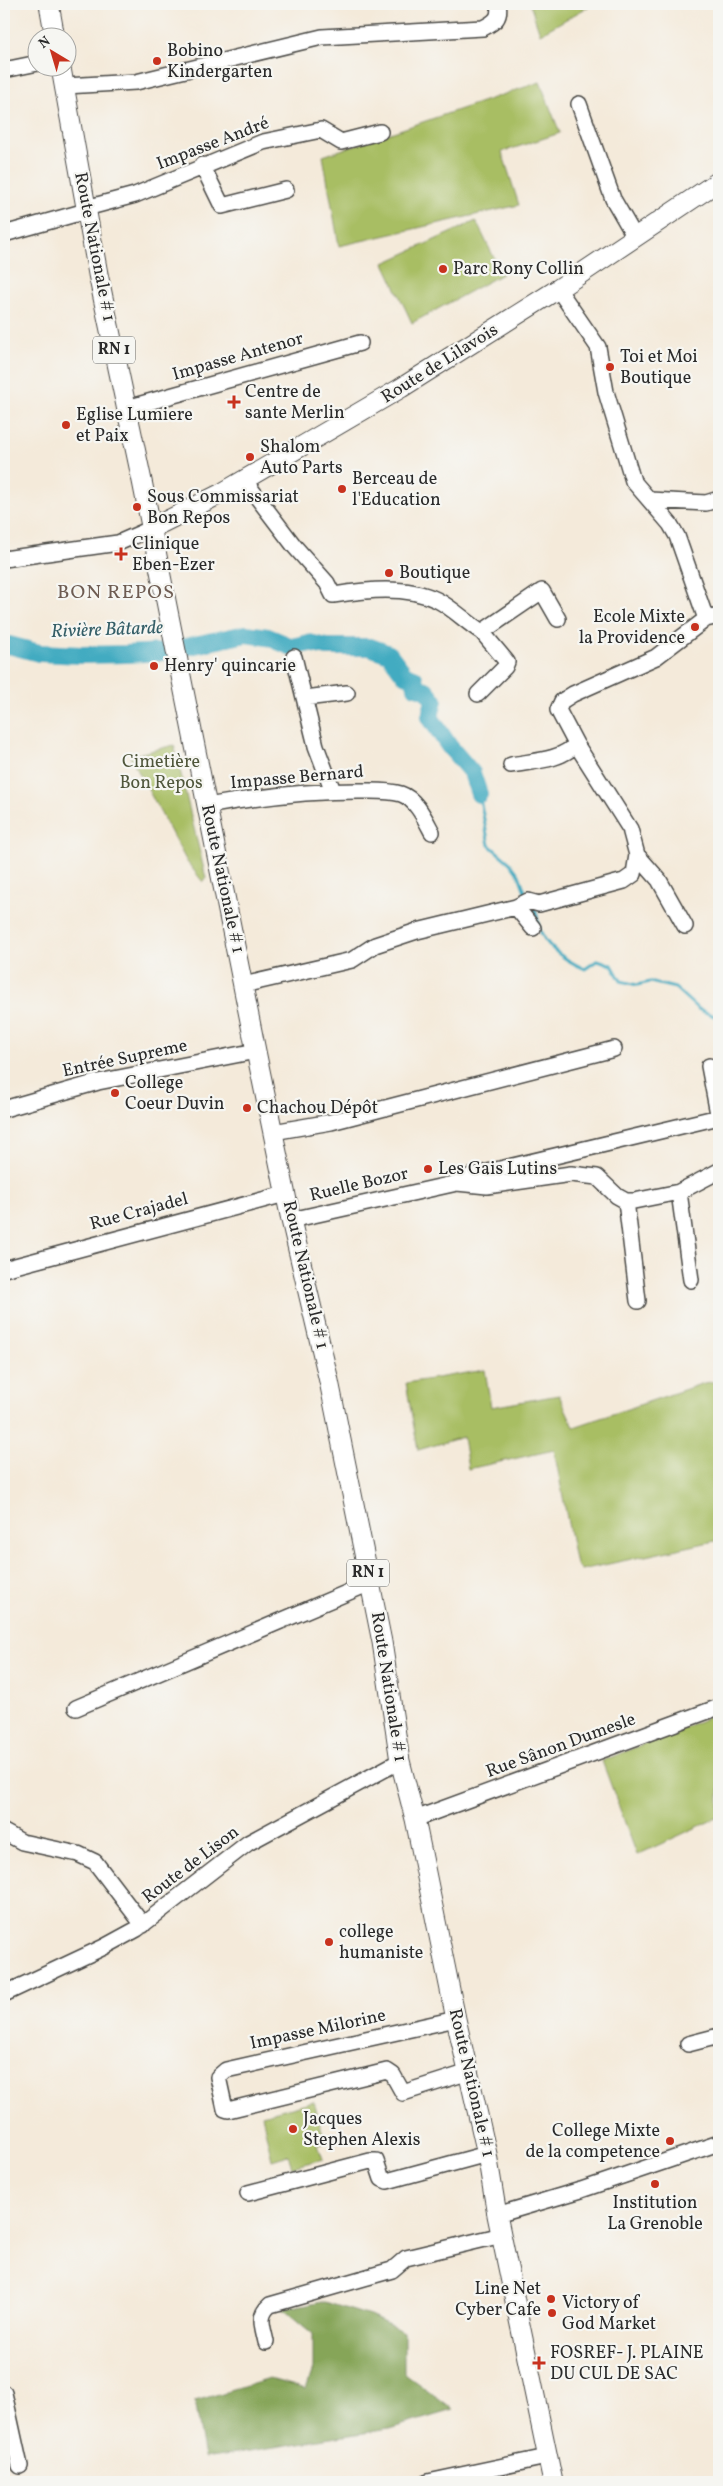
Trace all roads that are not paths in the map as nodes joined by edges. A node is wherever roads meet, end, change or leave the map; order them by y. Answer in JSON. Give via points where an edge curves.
{"nodes":[{"id":1,"x":49,"y":4,"type":"edge"},
{"id":2,"x":498,"y":4,"type":"edge"},
{"id":3,"x":53,"y":28,"type":"edge"},
{"id":4,"x":28,"y":65,"type":"edge"},
{"id":5,"x":4,"y":70,"type":"edge"},
{"id":6,"x":63,"y":78,"type":"edge"},
{"id":7,"x":65,"y":86,"type":"junction"},
{"id":8,"x":579,"y":104,"type":"dead end"},
{"id":9,"x":380,"y":132,"type":"dead end"},
{"id":10,"x":202,"y":165,"type":"junction"},
{"id":11,"x":719,"y":181,"type":"edge"},
{"id":12,"x":286,"y":190,"type":"dead end"},
{"id":13,"x":86,"y":209,"type":"junction"},
{"id":14,"x":4,"y":234,"type":"edge"},
{"id":15,"x":635,"y":237,"type":"junction"},
{"id":16,"x":558,"y":289,"type":"junction"},
{"id":17,"x":360,"y":343,"type":"dead end"},
{"id":18,"x":127,"y":408,"type":"junction"},
{"id":19,"x":244,"y":480,"type":"junction"},
{"id":20,"x":719,"y":499,"type":"edge"},
{"id":21,"x":650,"y":500,"type":"junction"},
{"id":22,"x":150,"y":529,"type":"junction"},
{"id":23,"x":4,"y":559,"type":"edge"},
{"id":24,"x":712,"y":617,"type":"edge"},
{"id":25,"x":558,"y":619,"type":"dead end"},
{"id":26,"x":482,"y":632,"type":"junction"},
{"id":27,"x":294,"y":658,"type":"dead end"},
{"id":28,"x":347,"y":694,"type":"dead end"},
{"id":29,"x":478,"y":694,"type":"dead end"},
{"id":30,"x":305,"y":698,"type":"junction"},
{"id":31,"x":576,"y":744,"type":"junction"},
{"id":32,"x":511,"y":765,"type":"dead end"},
{"id":33,"x":333,"y":791,"type":"junction"},
{"id":34,"x":206,"y":806,"type":"junction"},
{"id":35,"x":432,"y":832,"type":"dead end"},
{"id":36,"x":637,"y":854,"type":"junction"},
{"id":37,"x":652,"y":873,"type":"junction"},
{"id":38,"x":634,"y":874,"type":"junction"},
{"id":39,"x":516,"y":906,"type":"junction"},
{"id":40,"x":685,"y":926,"type":"dead end"},
{"id":41,"x":533,"y":928,"type":"dead end"},
{"id":42,"x":243,"y":985,"type":"junction"},
{"id":43,"x":614,"y":1049,"type":"dead end"},
{"id":44,"x":256,"y":1051,"type":"junction"},
{"id":45,"x":709,"y":1066,"type":"dead end"},
{"id":46,"x":4,"y":1109,"type":"edge"},
{"id":47,"x":719,"y":1118,"type":"edge"},
{"id":48,"x":273,"y":1132,"type":"junction"},
{"id":49,"x":719,"y":1171,"type":"edge"},
{"id":50,"x":456,"y":1182,"type":"junction"},
{"id":51,"x":678,"y":1192,"type":"junction"},
{"id":52,"x":286,"y":1194,"type":"junction"},
{"id":53,"x":626,"y":1201,"type":"junction"},
{"id":54,"x":291,"y":1220,"type":"junction"},
{"id":55,"x":4,"y":1269,"type":"edge"},
{"id":56,"x":691,"y":1280,"type":"dead end"},
{"id":57,"x":638,"y":1301,"type":"dead end"},
{"id":58,"x":370,"y":1583,"type":"junction"},
{"id":59,"x":719,"y":1707,"type":"edge"},
{"id":60,"x":76,"y":1708,"type":"dead end"},
{"id":61,"x":400,"y":1761,"type":"junction"},
{"id":62,"x":415,"y":1819,"type":"junction"},
{"id":63,"x":4,"y":1832,"type":"edge"},
{"id":64,"x":144,"y":1925,"type":"junction"},
{"id":65,"x":4,"y":1994,"type":"edge"},
{"id":66,"x":456,"y":2019,"type":"junction"},
{"id":67,"x":719,"y":2036,"type":"edge"},
{"id":68,"x":688,"y":2044,"type":"dead end"},
{"id":69,"x":469,"y":2072,"type":"junction"},
{"id":70,"x":719,"y":2143,"type":"edge"},
{"id":71,"x":488,"y":2154,"type":"junction"},
{"id":72,"x":248,"y":2193,"type":"dead end"},
{"id":73,"x":496,"y":2215,"type":"junction"},
{"id":74,"x":502,"y":2235,"type":"junction"},
{"id":75,"x":266,"y":2342,"type":"dead end"},
{"id":76,"x":4,"y":2394,"type":"edge"},
{"id":77,"x":547,"y":2457,"type":"junction"},
{"id":78,"x":20,"y":2466,"type":"dead end"},
{"id":79,"x":428,"y":2482,"type":"edge"},
{"id":80,"x":552,"y":2482,"type":"edge"}],
"edges":[{"from":1,"to":3,"type":"main road"},
{"from":2,"to":7,"type":"street","via":[[500,12],[497,19],[483,28],[322,37],[136,82]]},
{"from":4,"to":5,"type":"street"},
{"from":6,"to":7,"type":"main road","name":"Route Nationale # 1","number":"RN 1"},
{"from":7,"to":13,"type":"main road","name":"Route Nationale # 1","number":"RN 1"},
{"from":8,"to":15,"type":"street","via":[[613,199]]},
{"from":9,"to":10,"type":"street","name":"Impasse André","via":[[342,142],[321,130],[263,142]]},
{"from":10,"to":12,"type":"street","via":[[224,207]]},
{"from":10,"to":13,"type":"street","name":"Impasse André","via":[[135,195]]},
{"from":11,"to":15,"type":"main road","name":"Route de Lilavois"},
{"from":13,"to":14,"type":"street","name":"Impasse André"},
{"from":13,"to":18,"type":"main road","name":"Route Nationale # 1","number":"RN 1"},
{"from":15,"to":16,"type":"main road","name":"Route de Lilavois"},
{"from":16,"to":19,"type":"main road","name":"Route de Lilavois","via":[[401,388]]},
{"from":16,"to":21,"type":"street","via":[[598,347],[606,392],[633,481]]},
{"from":17,"to":18,"type":"street","name":"Impasse Antenor"},
{"from":18,"to":22,"type":"main road","name":"Route Nationale # 1","number":"RN 1"},
{"from":19,"to":22,"type":"main road","name":"Route de Lilavois"},
{"from":19,"to":26,"type":"street","via":[[333,595],[368,590],[410,592],[437,600]]},
{"from":20,"to":21,"type":"street","via":[[706,502]]},
{"from":21,"to":24,"type":"street","via":[[677,536]]},
{"from":22,"to":23,"type":"street","via":[[118,543]]},
{"from":22,"to":34,"type":"main road","name":"Route Nationale # 1","number":"RN 1"},
{"from":24,"to":31,"type":"street","via":[[656,657],[562,701],[558,710]]},
{"from":25,"to":26,"type":"street","via":[[542,591]]},
{"from":26,"to":29,"type":"street","via":[[507,662]]},
{"from":27,"to":30,"type":"street"},
{"from":28,"to":30,"type":"street"},
{"from":30,"to":33,"type":"street","via":[[316,746]]},
{"from":31,"to":32,"type":"street","via":[[560,756]]},
{"from":31,"to":36,"type":"street","via":[[630,829]]},
{"from":33,"to":34,"type":"street","name":"Impasse Bernard"},
{"from":33,"to":35,"type":"street","name":"Impasse Bernard","via":[[402,794],[422,812]]},
{"from":34,"to":42,"type":"main road","name":"Route Nationale # 1","number":"RN 1"},
{"from":36,"to":37,"type":"street"},
{"from":36,"to":38,"type":"street"},
{"from":37,"to":38,"type":"street"},
{"from":37,"to":40,"type":"street"},
{"from":38,"to":39,"type":"street","via":[[624,881],[539,904],[528,901]]},
{"from":39,"to":41,"type":"street"},
{"from":39,"to":42,"type":"street","via":[[416,930],[374,945],[352,960]]},
{"from":42,"to":44,"type":"main road","name":"Route Nationale # 1","number":"RN 1"},
{"from":43,"to":48,"type":"street","via":[[330,1122]]},
{"from":44,"to":46,"type":"street","name":"Entrée Supreme","via":[[98,1082]]},
{"from":44,"to":48,"type":"main road","name":"Route Nationale # 1","number":"RN 1"},
{"from":45,"to":47,"type":"street"},
{"from":47,"to":50,"type":"street"},
{"from":48,"to":52,"type":"main road","name":"Route Nationale # 1","number":"RN 1"},
{"from":49,"to":51,"type":"street"},
{"from":50,"to":53,"type":"street","name":"Ruelle Bozor","via":[[487,1186],[571,1174],[586,1175],[597,1177]]},
{"from":50,"to":54,"type":"street","name":"Ruelle Bozor"},
{"from":51,"to":53,"type":"street"},
{"from":51,"to":56,"type":"street"},
{"from":52,"to":54,"type":"main road","name":"Route Nationale # 1","number":"RN 1"},
{"from":52,"to":55,"type":"street","name":"Rue Crajadel"},
{"from":53,"to":57,"type":"street"},
{"from":54,"to":58,"type":"main road","name":"Route Nationale # 1","number":"RN 1","via":[[329,1381]]},
{"from":58,"to":60,"type":"street"},
{"from":58,"to":61,"type":"main road","name":"Route Nationale # 1","number":"RN 1"},
{"from":59,"to":62,"type":"street","name":"Rue Sânon Dumesle"},
{"from":61,"to":62,"type":"main road","name":"Route Nationale # 1","number":"RN 1"},
{"from":61,"to":64,"type":"street","name":"Route de Lison","via":[[248,1843]]},
{"from":62,"to":66,"type":"main road","name":"Route Nationale # 1","number":"RN 1"},
{"from":63,"to":64,"type":"street","via":[[22,1842],[78,1854],[95,1862]]},
{"from":64,"to":65,"type":"street","name":"Route de Lison","via":[[104,1948]]},
{"from":66,"to":69,"type":"main road","name":"Route Nationale # 1","number":"RN 1"},
{"from":66,"to":69,"type":"street","name":"Impasse Milorine","via":[[226,2070],[218,2077],[223,2103],[228,2110],[387,2070],[403,2093]]},
{"from":67,"to":68,"type":"street"},
{"from":69,"to":71,"type":"main road","name":"Route Nationale # 1","number":"RN 1"},
{"from":70,"to":73,"type":"street"},
{"from":71,"to":72,"type":"street","via":[[387,2181],[382,2179],[376,2161],[370,2161]]},
{"from":71,"to":73,"type":"main road","name":"Route Nationale # 1","number":"RN 1"},
{"from":73,"to":74,"type":"main road","name":"Route Nationale # 1","number":"RN 1"},
{"from":74,"to":75,"type":"street","via":[[406,2258],[392,2270],[270,2305],[263,2311],[261,2319]]},
{"from":74,"to":77,"type":"main road","name":"Route Nationale # 1","number":"RN 1"},
{"from":76,"to":78,"type":"street"},
{"from":77,"to":79,"type":"street"},
{"from":77,"to":80,"type":"main road","name":"Route Nationale # 1","number":"RN 1"}]}
